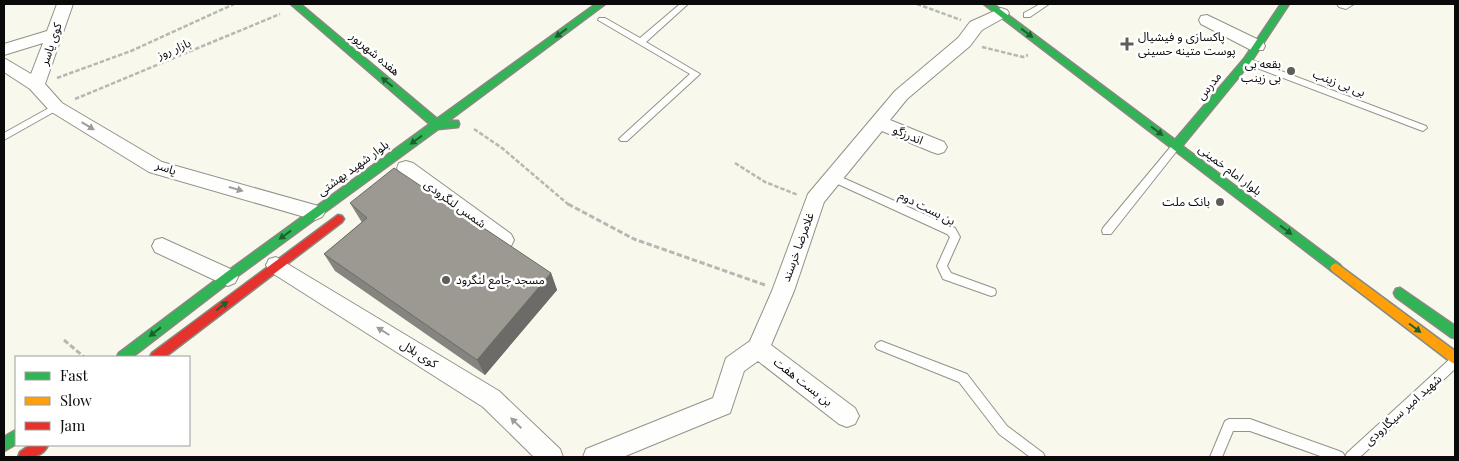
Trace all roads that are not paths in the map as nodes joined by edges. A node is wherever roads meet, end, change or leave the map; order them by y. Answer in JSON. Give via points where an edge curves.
{"nodes":[{"id":1,"x":65,"y":4,"type":"edge"},
{"id":2,"x":600,"y":4,"type":"edge"},
{"id":3,"x":684,"y":4,"type":"edge"},
{"id":4,"x":1045,"y":4,"type":"edge"},
{"id":5,"x":1284,"y":4,"type":"edge"},
{"id":6,"x":297,"y":5,"type":"edge"},
{"id":7,"x":995,"y":9,"type":"edge"},
{"id":8,"x":1028,"y":15,"type":"dead end"},
{"id":9,"x":602,"y":19,"type":"dead end"},
{"id":10,"x":1207,"y":20,"type":"dead end"},
{"id":11,"x":54,"y":34,"type":"junction"},
{"id":12,"x":640,"y":42,"type":"junction"},
{"id":13,"x":1257,"y":46,"type":"junction"},
{"id":14,"x":4,"y":50,"type":"edge"},
{"id":15,"x":1247,"y":61,"type":"junction"},
{"id":16,"x":4,"y":64,"type":"edge"},
{"id":17,"x":36,"y":85,"type":"junction"},
{"id":18,"x":56,"y":107,"type":"junction"},
{"id":19,"x":878,"y":122,"type":"junction"},
{"id":20,"x":437,"y":125,"type":"junction"},
{"id":21,"x":1423,"y":128,"type":"dead end"},
{"id":22,"x":451,"y":134,"type":"dead end"},
{"id":23,"x":4,"y":137,"type":"edge"},
{"id":24,"x":624,"y":139,"type":"dead end"},
{"id":25,"x":1176,"y":146,"type":"junction"},
{"id":26,"x":938,"y":147,"type":"dead end"},
{"id":27,"x":406,"y":168,"type":"dead end"},
{"id":28,"x":832,"y":177,"type":"junction"},
{"id":29,"x":315,"y":212,"type":"junction"},
{"id":30,"x":345,"y":214,"type":"dead end"},
{"id":31,"x":1106,"y":231,"type":"dead end"},
{"id":32,"x":504,"y":240,"type":"edge"},
{"id":33,"x":162,"y":246,"type":"dead end"},
{"id":34,"x":276,"y":265,"type":"junction"},
{"id":35,"x":228,"y":276,"type":"junction"},
{"id":36,"x":1387,"y":283,"type":"dead end"},
{"id":37,"x":991,"y":292,"type":"dead end"},
{"id":38,"x":1455,"y":334,"type":"edge"},
{"id":39,"x":882,"y":346,"type":"dead end"},
{"id":40,"x":758,"y":348,"type":"junction"},
{"id":41,"x":123,"y":356,"type":"edge"},
{"id":42,"x":157,"y":356,"type":"edge"},
{"id":43,"x":1455,"y":358,"type":"edge"},
{"id":44,"x":1455,"y":362,"type":"edge"},
{"id":45,"x":847,"y":416,"type":"dead end"},
{"id":46,"x":15,"y":437,"type":"edge"},
{"id":47,"x":4,"y":445,"type":"edge"},
{"id":48,"x":40,"y":446,"type":"edge"},
{"id":49,"x":25,"y":457,"type":"edge"},
{"id":50,"x":551,"y":457,"type":"edge"},
{"id":51,"x":595,"y":457,"type":"edge"},
{"id":52,"x":1040,"y":457,"type":"edge"},
{"id":53,"x":1216,"y":457,"type":"edge"},
{"id":54,"x":1339,"y":457,"type":"edge"},
{"id":55,"x":1351,"y":457,"type":"edge"}],
"edges":[{"from":1,"to":11,"type":"street","name":"کوی یاسر"},
{"from":2,"to":20,"type":"main road","name":"بلوار شهید بهشتی","one_way":true},
{"from":3,"to":12,"type":"lane"},
{"from":4,"to":8,"type":"lane"},
{"from":5,"to":13,"type":"main road","name":"مدرس"},
{"from":20,"to":6,"type":"main road","name":"هفده شهریور","one_way":true},
{"from":7,"to":19,"type":"street","name":"غلامرضا خرسند","via":[[964,42],[901,94]]},
{"from":7,"to":25,"type":"main road","name":"بلوار امام خمینی","one_way":true},
{"from":9,"to":12,"type":"lane"},
{"from":10,"to":13,"type":"street"},
{"from":11,"to":14,"type":"street"},
{"from":11,"to":17,"type":"street","name":"کوی یاسر"},
{"from":12,"to":24,"type":"lane","via":[[696,74]]},
{"from":13,"to":15,"type":"main road","name":"مدرس"},
{"from":15,"to":21,"type":"lane","name":"بی بی زینب"},
{"from":15,"to":25,"type":"main road","name":"مدرس"},
{"from":16,"to":17,"type":"street","name":"یاسر"},
{"from":17,"to":18,"type":"street","name":"یاسر"},
{"from":18,"to":23,"type":"lane"},
{"from":18,"to":29,"type":"street","name":"یاسر","one_way":true,"via":[[156,166]]},
{"from":19,"to":26,"type":"street","name":"اندرزگو"},
{"from":19,"to":28,"type":"street","name":"غلامرضا خرسند"},
{"from":20,"to":22,"type":"main road","via":[[466,123]]},
{"from":20,"to":29,"type":"main road","name":"بلوار شهید بهشتی","one_way":true},
{"from":25,"to":31,"type":"lane"},
{"from":25,"to":43,"type":"main road","name":"بلوار امام خمینی","one_way":true},
{"from":27,"to":32,"type":"street","name":"شمس لنگرودی"},
{"from":28,"to":37,"type":"lane","name":"بن بست دوم","via":[[951,231],[955,238],[942,266],[943,271],[947,276]]},
{"from":28,"to":40,"type":"street","name":"غلامرضا خرسند","via":[[815,199],[783,291]]},
{"from":29,"to":35,"type":"main road","name":"بلوار شهید بهشتی","one_way":true},
{"from":30,"to":34,"type":"main road"},
{"from":33,"to":35,"type":"street"},
{"from":42,"to":34,"type":"main road","one_way":true},
{"from":50,"to":34,"type":"street","name":"کوی بلال","one_way":true,"via":[[491,399]]},
{"from":35,"to":41,"type":"main road","name":"بلوار شهید بهشتی","one_way":true},
{"from":36,"to":38,"type":"main road"},
{"from":39,"to":52,"type":"lane","via":[[963,378],[1003,430]]},
{"from":40,"to":45,"type":"street","name":"بن بست هفت"},
{"from":40,"to":51,"type":"street","via":[[734,365],[722,405]]},
{"from":44,"to":55,"type":"lane","name":"شهید امیر سیگارودی"},
{"from":46,"to":47,"type":"main road"},
{"from":48,"to":49,"type":"main road"},
{"from":53,"to":54,"type":"lane","via":[[1229,425],[1250,425]]}]}
